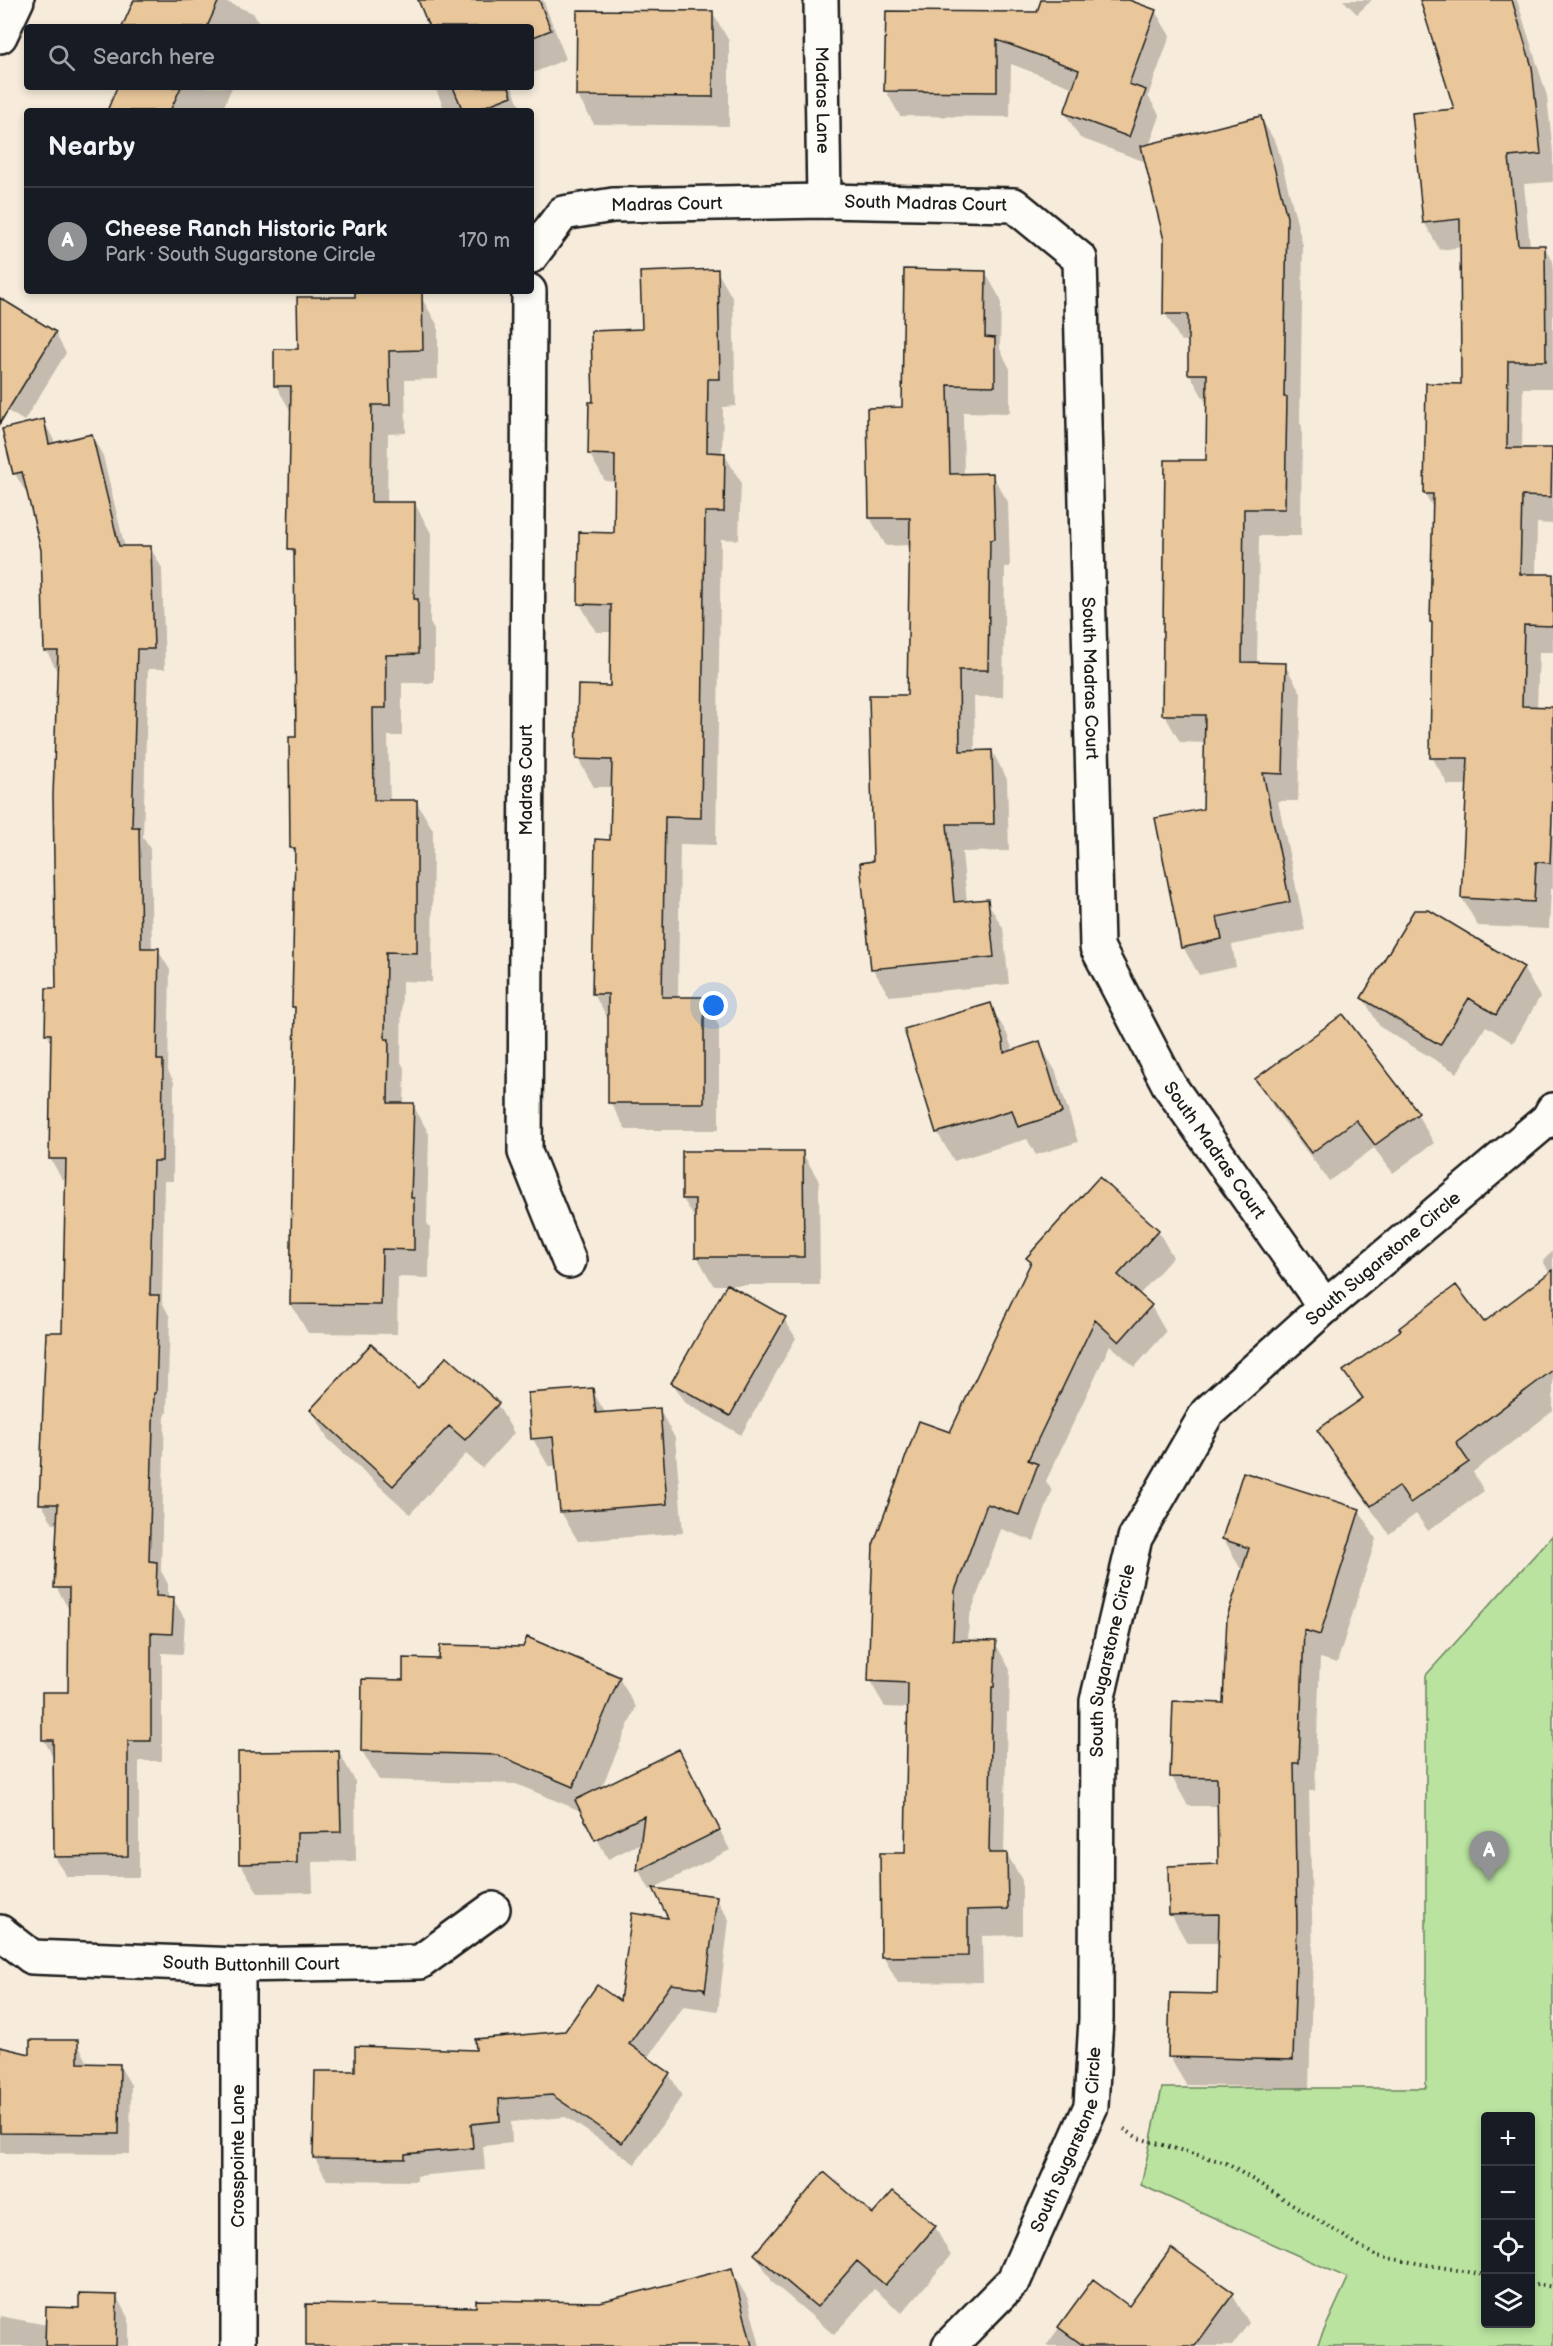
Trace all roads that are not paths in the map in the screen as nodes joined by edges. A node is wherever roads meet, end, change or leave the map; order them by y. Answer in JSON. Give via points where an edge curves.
{"nodes":[{"id":1,"x":17,"y":0,"type":"edge"},
{"id":2,"x":821,"y":0,"type":"edge"},
{"id":3,"x":0,"y":36,"type":"edge"},
{"id":4,"x":824,"y":201,"type":"junction"},
{"id":5,"x":534,"y":252,"type":"edge"},
{"id":6,"x":529,"y":294,"type":"edge"},
{"id":7,"x":1553,"y":1110,"type":"edge"},
{"id":8,"x":569,"y":1261,"type":"dead end"},
{"id":9,"x":1325,"y":1307,"type":"junction"},
{"id":10,"x":493,"y":1909,"type":"dead end"},
{"id":11,"x":0,"y":1932,"type":"edge"},
{"id":12,"x":238,"y":1965,"type":"junction"},
{"id":13,"x":238,"y":2346,"type":"edge"},
{"id":14,"x":949,"y":2346,"type":"edge"}],
"edges":[{"from":1,"to":3,"type":"street"},
{"from":2,"to":4,"type":"street","name":"Madras Lane"},
{"from":4,"to":5,"type":"street","name":"Madras Court","via":[[613,205],[562,213]]},
{"from":4,"to":9,"type":"street","name":"South Madras Court","via":[[1014,205],[1080,259],[1097,947],[1169,1085]]},
{"from":6,"to":8,"type":"street","name":"Madras Court","via":[[525,1152]]},
{"from":7,"to":9,"type":"street","name":"South Sugarstone Circle","via":[[1548,1119]]},
{"from":9,"to":14,"type":"street","name":"South Sugarstone Circle","via":[[1207,1413],[1135,1538],[1097,1701],[1096,2019],[1091,2106],[1014,2280]]},
{"from":10,"to":12,"type":"street","name":"South Buttonhill Court","via":[[420,1962]]},
{"from":11,"to":12,"type":"street","name":"South Buttonhill Court","via":[[32,1957]]},
{"from":12,"to":13,"type":"street","name":"Crosspointe Lane"}]}
